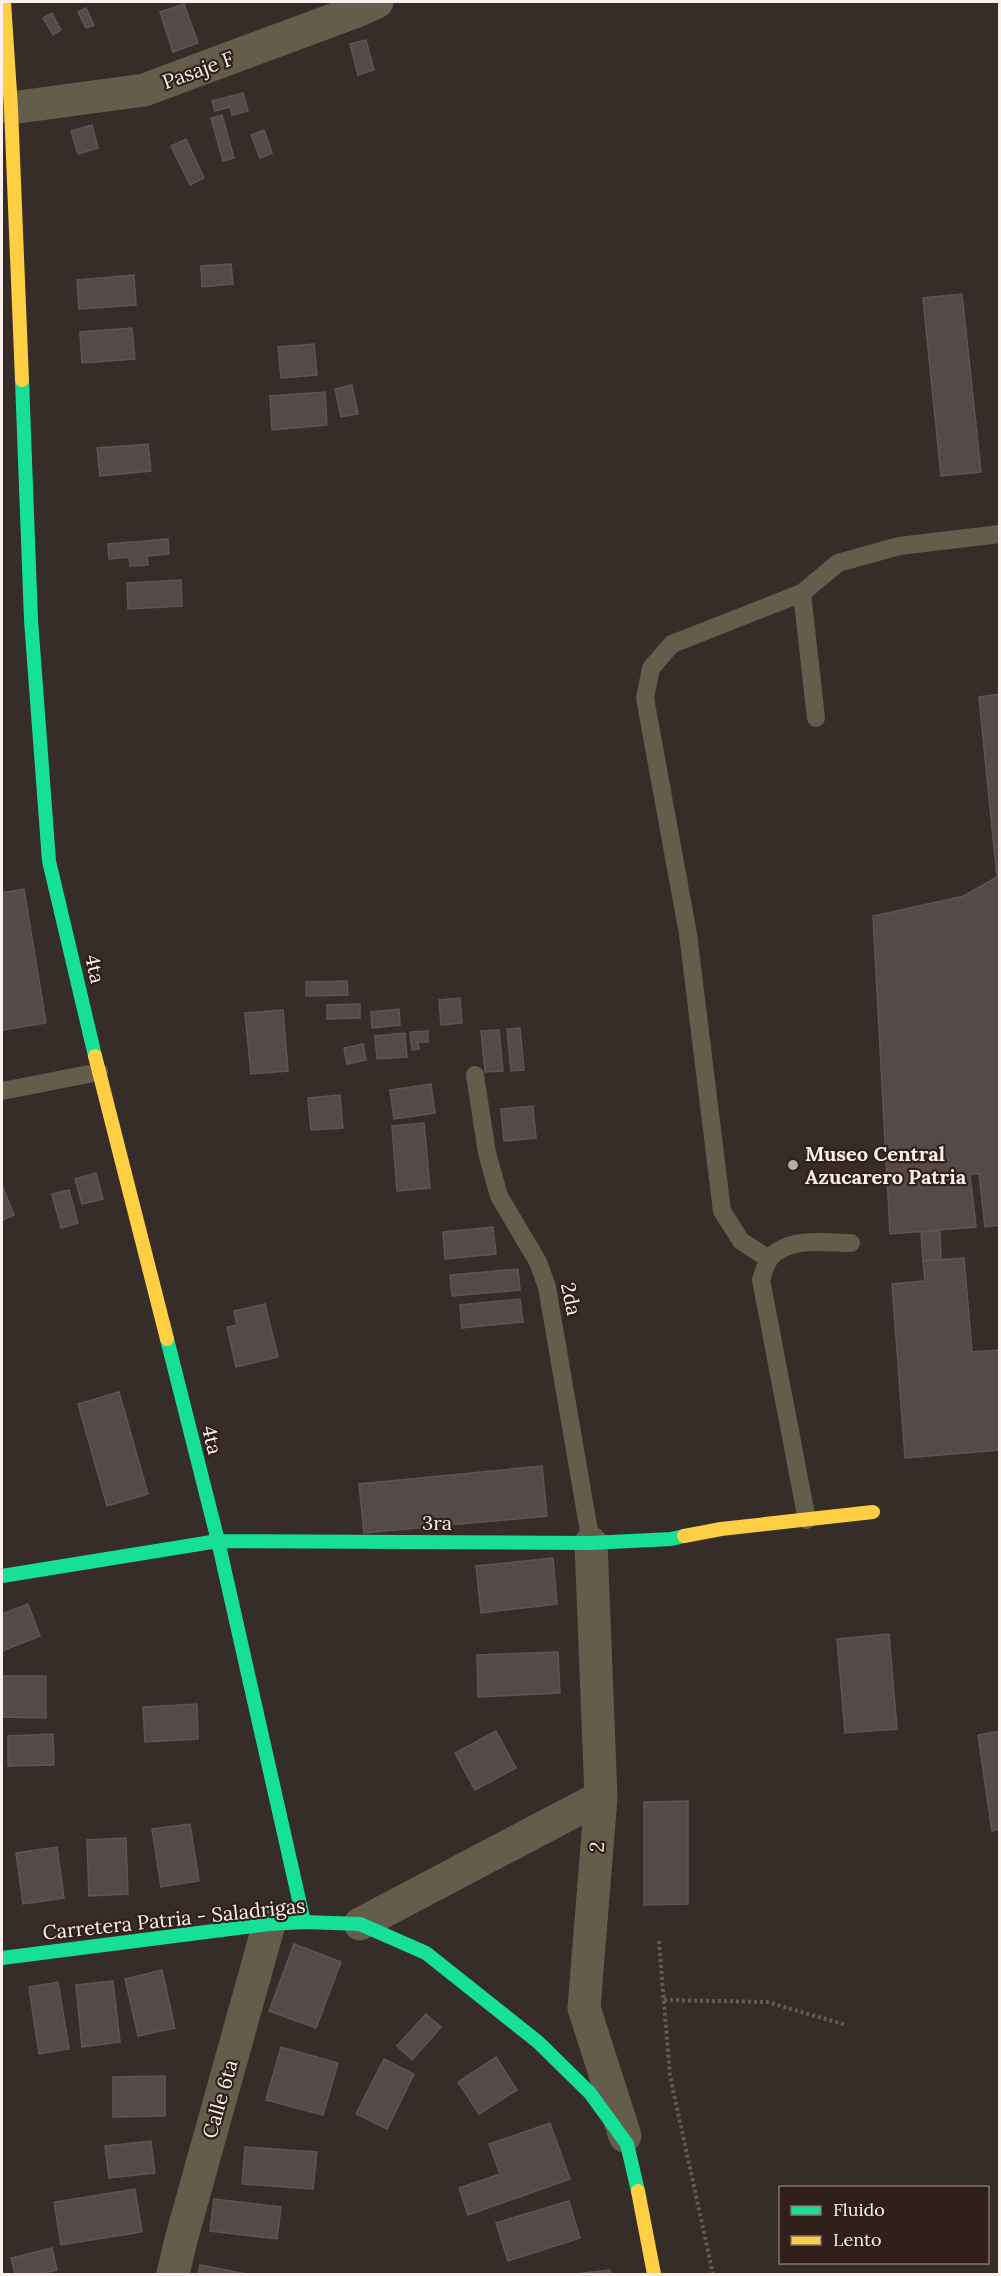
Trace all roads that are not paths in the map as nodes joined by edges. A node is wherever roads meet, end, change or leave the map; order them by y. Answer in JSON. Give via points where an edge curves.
{"nodes":[{"id":1,"x":4,"y":2,"type":"edge"},
{"id":2,"x":377,"y":2,"type":"edge"},
{"id":3,"x":11,"y":108,"type":"junction"},
{"id":4,"x":10,"y":345,"type":"edge"},
{"id":5,"x":999,"y":534,"type":"edge"},
{"id":6,"x":802,"y":593,"type":"junction"},
{"id":7,"x":816,"y":718,"type":"dead end"},
{"id":8,"x":99,"y":1072,"type":"junction"},
{"id":9,"x":475,"y":1075,"type":"dead end"},
{"id":10,"x":2,"y":1091,"type":"edge"},
{"id":11,"x":851,"y":1242,"type":"dead end"},
{"id":12,"x":769,"y":1259,"type":"junction"},
{"id":13,"x":873,"y":1512,"type":"dead end"},
{"id":14,"x":807,"y":1520,"type":"junction"},
{"id":15,"x":218,"y":1541,"type":"junction"},
{"id":16,"x":591,"y":1543,"type":"junction"},
{"id":17,"x":2,"y":1576,"type":"edge"},
{"id":18,"x":601,"y":1797,"type":"junction"},
{"id":19,"x":304,"y":1922,"type":"junction"},
{"id":20,"x":269,"y":1924,"type":"junction"},
{"id":21,"x":360,"y":1924,"type":"junction"},
{"id":22,"x":2,"y":1959,"type":"edge"},
{"id":23,"x":627,"y":2144,"type":"junction"},
{"id":24,"x":173,"y":2274,"type":"edge"},
{"id":25,"x":654,"y":2274,"type":"edge"}],
"edges":[{"from":1,"to":3,"type":"street","name":"4ta"},
{"from":2,"to":3,"type":"street","name":"Pasaje F","via":[[144,90]]},
{"from":3,"to":4,"type":"street","name":"4ta"},
{"from":4,"to":8,"type":"street","name":"4ta","via":[[49,861]]},
{"from":5,"to":6,"type":"lane","via":[[899,546],[838,563]]},
{"from":6,"to":7,"type":"lane"},
{"from":6,"to":12,"type":"lane","via":[[672,645],[651,668],[645,698],[688,934],[722,1211],[741,1240]]},
{"from":8,"to":10,"type":"lane"},
{"from":8,"to":15,"type":"street","name":"4ta"},
{"from":9,"to":16,"type":"lane","name":"2da","via":[[487,1153],[499,1196],[538,1262],[548,1287]]},
{"from":11,"to":12,"type":"lane","via":[[803,1243],[783,1248]]},
{"from":12,"to":14,"type":"lane","via":[[761,1280]]},
{"from":13,"to":14,"type":"street","name":"3ra"},
{"from":14,"to":16,"type":"street","name":"3ra","via":[[671,1539]]},
{"from":15,"to":16,"type":"street","name":"3ra"},
{"from":15,"to":17,"type":"street","name":"3ra"},
{"from":15,"to":19,"type":"street","name":"4ta"},
{"from":16,"to":18,"type":"street","name":"2"},
{"from":18,"to":21,"type":"street"},
{"from":18,"to":23,"type":"street","name":"2","via":[[584,2008]]},
{"from":19,"to":20,"type":"street","name":"Carretera Patria - Saladrigas"},
{"from":19,"to":21,"type":"street","name":"Carretera Patria - Saladrigas"},
{"from":20,"to":22,"type":"street","name":"Carretera Patria - Saladrigas"},
{"from":20,"to":24,"type":"street","name":"Calle 6ta"},
{"from":21,"to":23,"type":"street","name":"Carretera Patria - Saladrigas","via":[[426,1953],[538,2042],[590,2093]]},
{"from":23,"to":25,"type":"street"}]}
